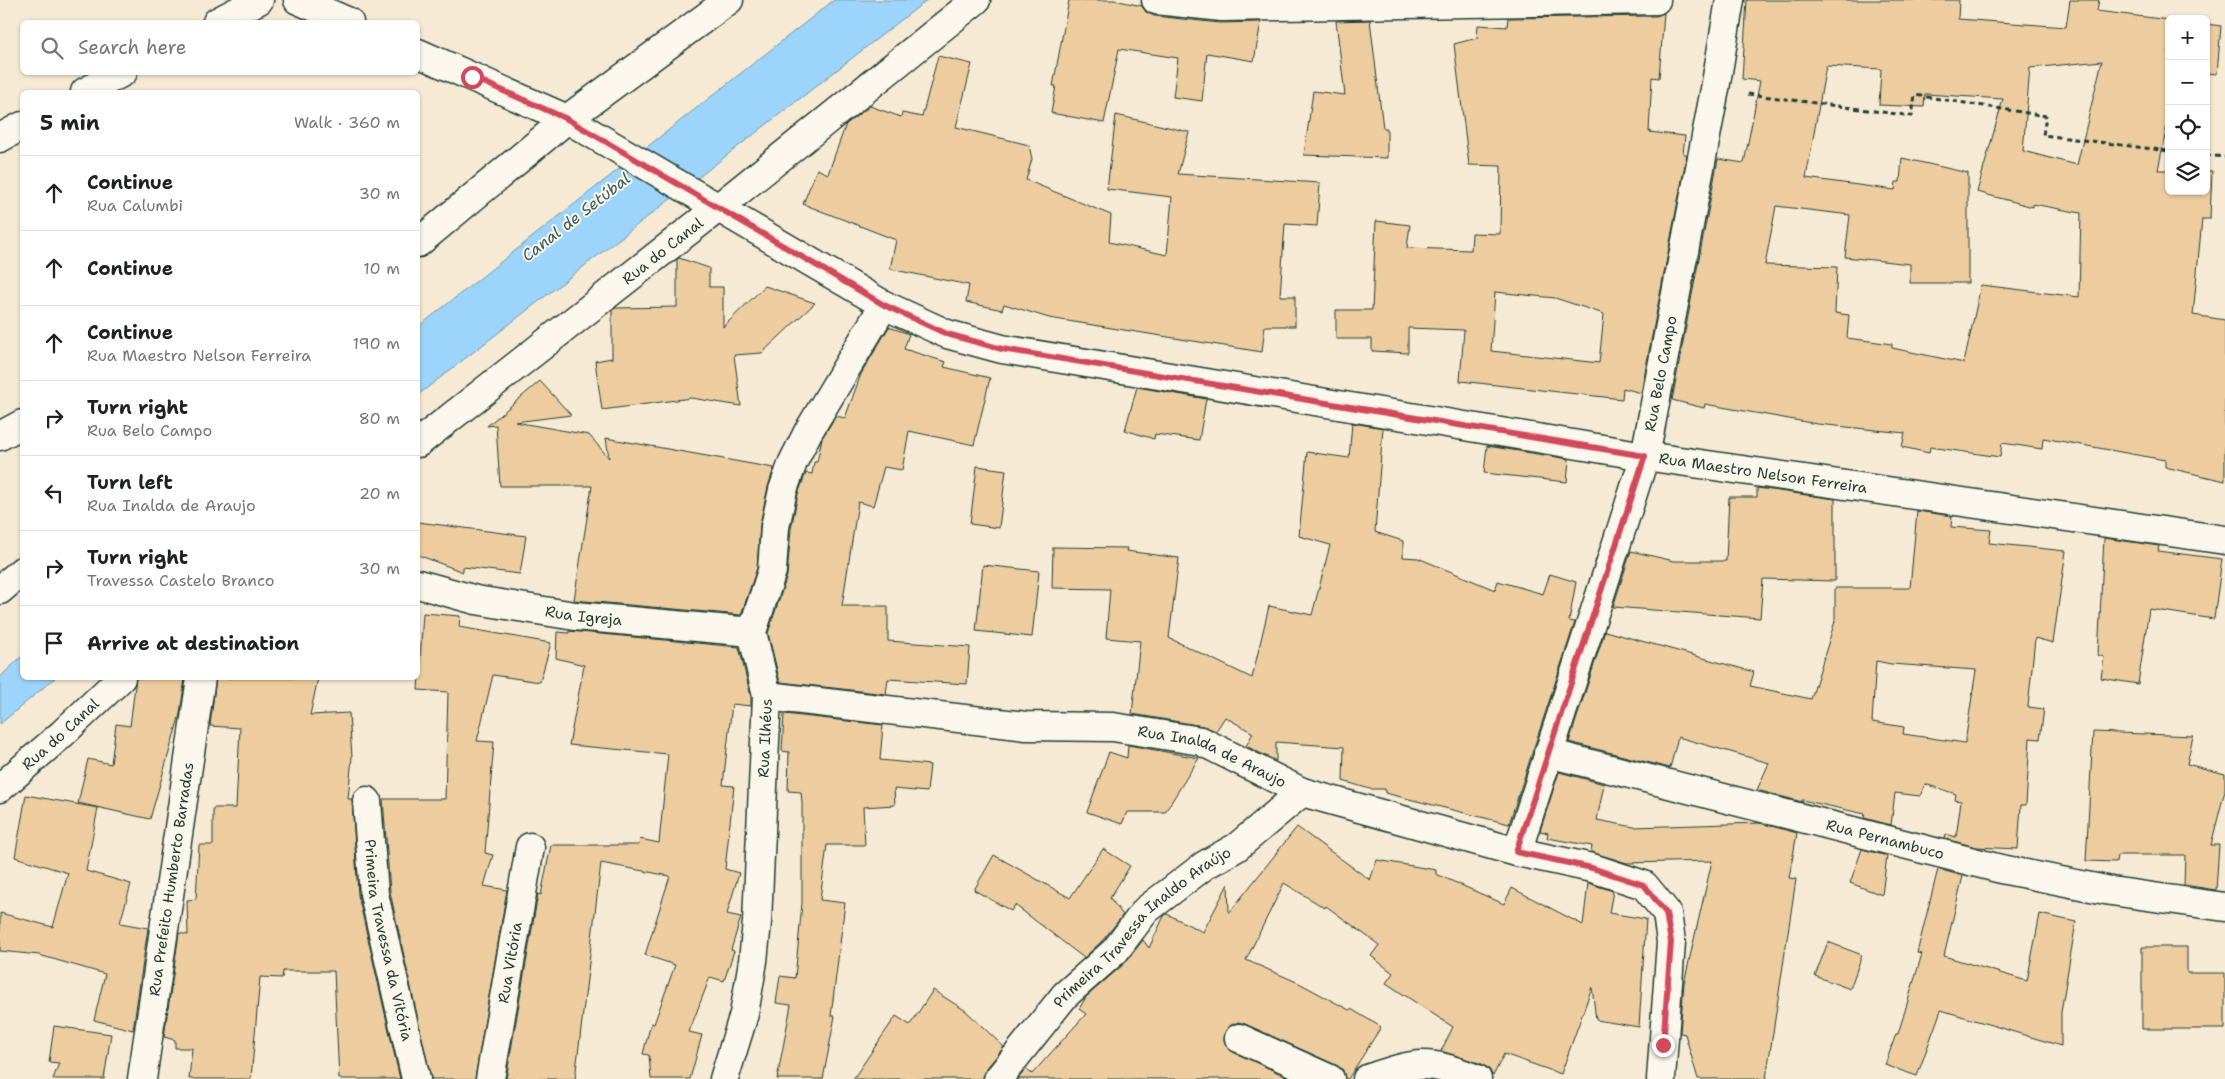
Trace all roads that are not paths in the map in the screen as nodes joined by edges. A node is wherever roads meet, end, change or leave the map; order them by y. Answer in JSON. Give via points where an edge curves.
{"nodes":[{"id":1,"x":259,"y":0,"type":"edge"},
{"id":2,"x":298,"y":0,"type":"edge"},
{"id":3,"x":729,"y":0,"type":"edge"},
{"id":4,"x":976,"y":0,"type":"edge"},
{"id":5,"x":1156,"y":0,"type":"edge"},
{"id":6,"x":1656,"y":0,"type":"edge"},
{"id":7,"x":1730,"y":0,"type":"edge"},
{"id":8,"x":220,"y":20,"type":"edge"},
{"id":9,"x":344,"y":20,"type":"edge"},
{"id":10,"x":420,"y":54,"type":"edge"},
{"id":11,"x":117,"y":75,"type":"edge"},
{"id":12,"x":90,"y":90,"type":"edge"},
{"id":13,"x":567,"y":119,"type":"junction"},
{"id":14,"x":20,"y":127,"type":"edge"},
{"id":15,"x":0,"y":138,"type":"edge"},
{"id":16,"x":719,"y":207,"type":"junction"},
{"id":17,"x":420,"y":241,"type":"edge"},
{"id":18,"x":884,"y":305,"type":"junction"},
{"id":19,"x":20,"y":425,"type":"edge"},
{"id":20,"x":0,"y":436,"type":"edge"},
{"id":21,"x":420,"y":441,"type":"edge"},
{"id":22,"x":1645,"y":456,"type":"junction"},
{"id":23,"x":2225,"y":540,"type":"edge"},
{"id":24,"x":20,"y":573,"type":"edge"},
{"id":25,"x":420,"y":585,"type":"edge"},
{"id":26,"x":0,"y":590,"type":"edge"},
{"id":27,"x":752,"y":632,"type":"junction"},
{"id":28,"x":119,"y":680,"type":"edge"},
{"id":29,"x":201,"y":680,"type":"edge"},
{"id":30,"x":767,"y":696,"type":"junction"},
{"id":31,"x":1548,"y":753,"type":"junction"},
{"id":32,"x":0,"y":788,"type":"edge"},
{"id":33,"x":1302,"y":792,"type":"junction"},
{"id":34,"x":367,"y":801,"type":"dead end"},
{"id":35,"x":530,"y":848,"type":"dead end"},
{"id":36,"x":1516,"y":852,"type":"junction"},
{"id":37,"x":2225,"y":907,"type":"edge"},
{"id":38,"x":1239,"y":1038,"type":"dead end"},
{"id":39,"x":142,"y":1079,"type":"edge"},
{"id":40,"x":416,"y":1079,"type":"edge"},
{"id":41,"x":490,"y":1079,"type":"edge"},
{"id":42,"x":724,"y":1079,"type":"edge"},
{"id":43,"x":998,"y":1079,"type":"edge"},
{"id":44,"x":1330,"y":1079,"type":"edge"},
{"id":45,"x":1367,"y":1079,"type":"edge"},
{"id":46,"x":1477,"y":1079,"type":"edge"},
{"id":47,"x":1661,"y":1079,"type":"edge"}],
"edges":[{"from":1,"to":8,"type":"street"},
{"from":2,"to":9,"type":"street"},
{"from":3,"to":13,"type":"street"},
{"from":4,"to":16,"type":"street","name":"Rua do Canal"},
{"from":5,"to":6,"type":"street","via":[[1222,7]]},
{"from":7,"to":22,"type":"street","name":"Rua Belo Campo"},
{"from":10,"to":13,"type":"street","name":"Rua Maestro Nelson Ferreira"},
{"from":11,"to":12,"type":"street"},
{"from":13,"to":16,"type":"street","name":"Rua Maestro Nelson Ferreira"},
{"from":13,"to":17,"type":"street"},
{"from":14,"to":15,"type":"street"},
{"from":16,"to":18,"type":"street","name":"Rua Maestro Nelson Ferreira"},
{"from":16,"to":21,"type":"street","name":"Rua do Canal"},
{"from":18,"to":22,"type":"street","name":"Rua Maestro Nelson Ferreira","via":[[947,334],[1002,349]]},
{"from":18,"to":27,"type":"street","via":[[793,462],[782,490],[772,571]]},
{"from":19,"to":20,"type":"street"},
{"from":22,"to":23,"type":"street","name":"Rua Maestro Nelson Ferreira"},
{"from":22,"to":31,"type":"street","name":"Rua Belo Campo"},
{"from":24,"to":26,"type":"street"},
{"from":25,"to":27,"type":"street","name":"Rua Igreja","via":[[476,600],[575,616]]},
{"from":27,"to":30,"type":"street","name":"Rua Ilhéus"},
{"from":28,"to":32,"type":"street","name":"Rua do Canal"},
{"from":29,"to":39,"type":"street","name":"Rua Prefeito Humberto Barradas"},
{"from":30,"to":33,"type":"street","name":"Rua Inalda de Araujo","via":[[1026,726],[1113,727],[1201,741]]},
{"from":30,"to":42,"type":"street","name":"Rua Ilhéus","via":[[753,961],[744,1014]]},
{"from":31,"to":36,"type":"street","name":"Rua Belo Campo"},
{"from":31,"to":37,"type":"street","name":"Rua Pernambuco","via":[[2001,869],[2111,891]]},
{"from":33,"to":36,"type":"street","name":"Rua Inalda de Araujo"},
{"from":33,"to":43,"type":"street","name":"Primeira Travessa Inaldo Araújo","via":[[1237,848],[1205,865],[1146,910],[1115,951],[1065,995]]},
{"from":34,"to":40,"type":"street","name":"Primeira Travessa da Vitória","via":[[374,894]]},
{"from":35,"to":41,"type":"street","name":"Rua Vitória"},
{"from":36,"to":47,"type":"street","name":"Rua Inalda de Araujo","via":[[1592,868],[1644,885],[1666,913],[1671,942]]},
{"from":38,"to":44,"type":"street"},
{"from":45,"to":46,"type":"street","via":[[1408,1066],[1430,1064]]}]}
